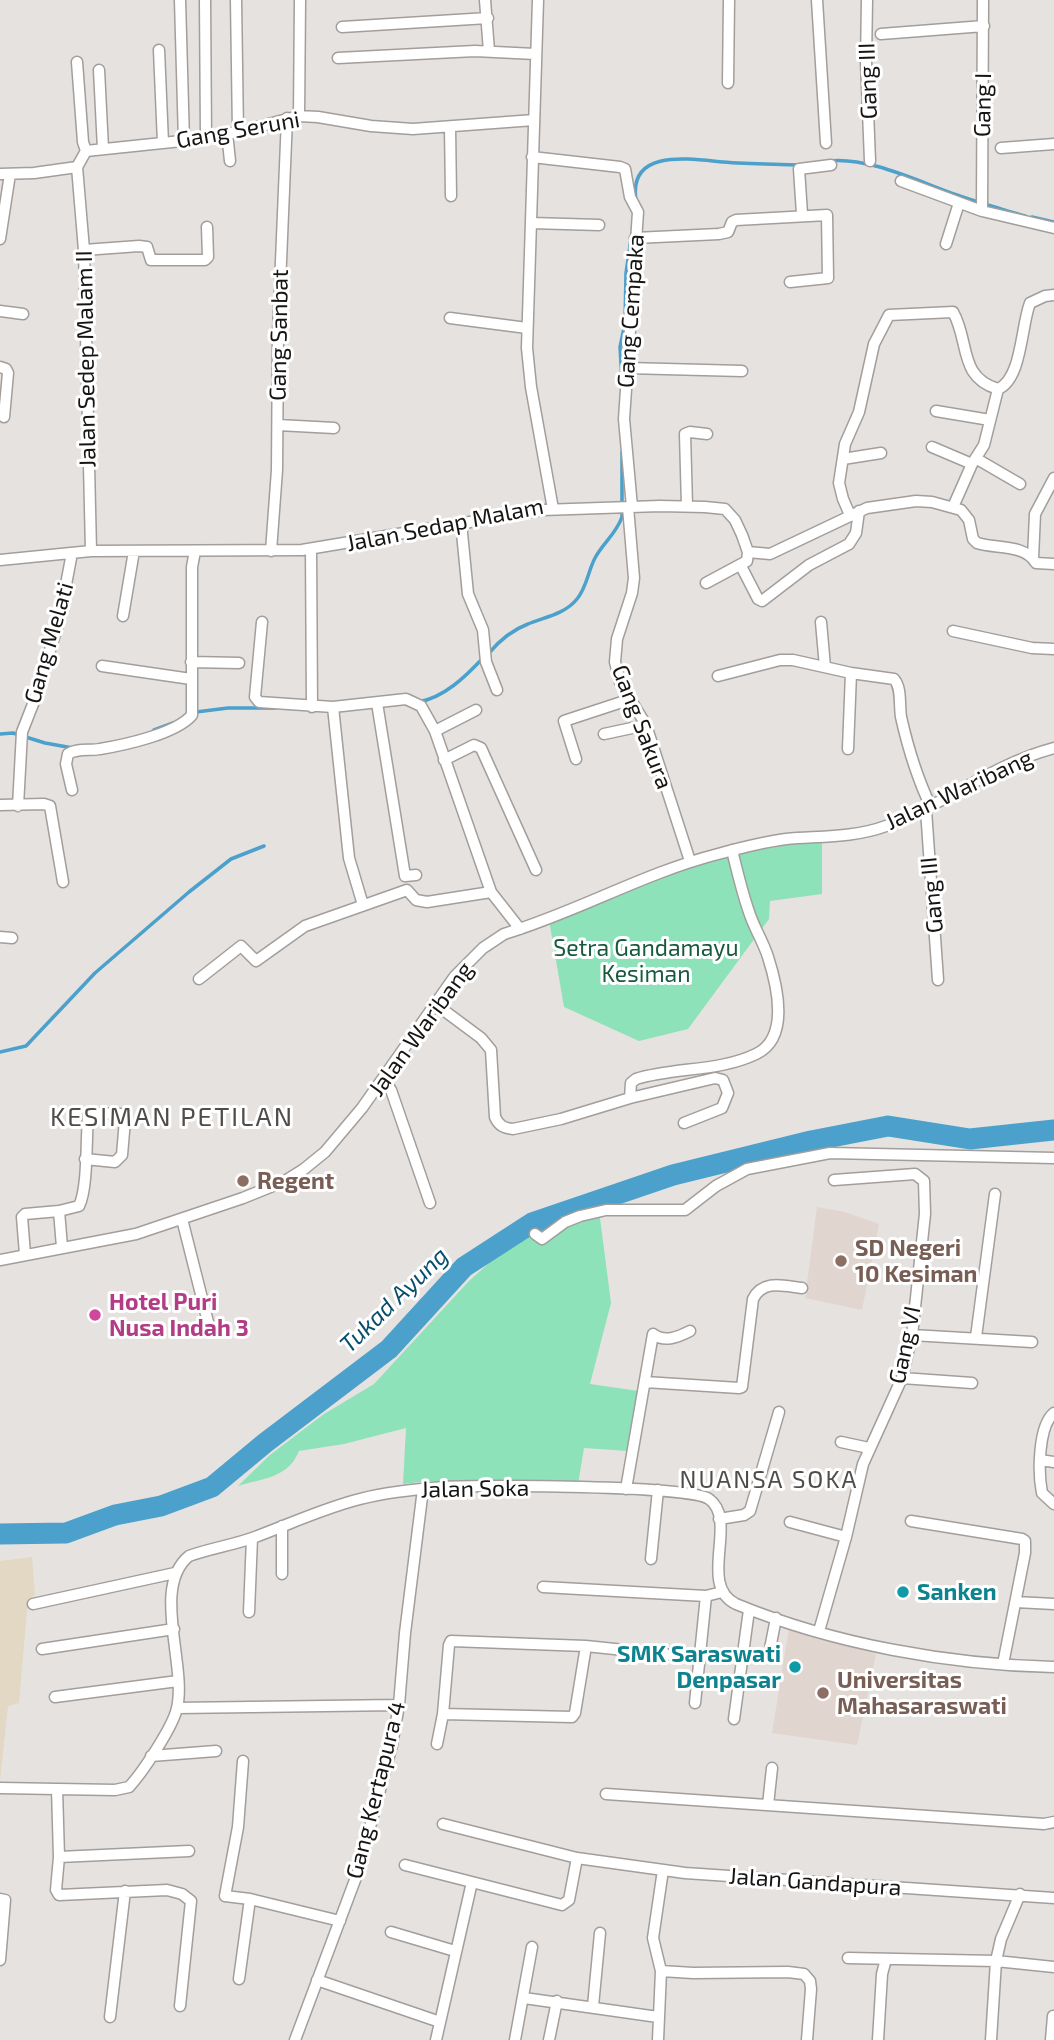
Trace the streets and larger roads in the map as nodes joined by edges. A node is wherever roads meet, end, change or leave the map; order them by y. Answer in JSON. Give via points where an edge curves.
{"nodes":[{"id":1,"x":180,"y":0,"type":"edge"},
{"id":2,"x":205,"y":0,"type":"edge"},
{"id":3,"x":236,"y":0,"type":"edge"},
{"id":4,"x":300,"y":0,"type":"edge"},
{"id":5,"x":485,"y":0,"type":"edge"},
{"id":6,"x":538,"y":0,"type":"edge"},
{"id":7,"x":729,"y":0,"type":"edge"},
{"id":8,"x":817,"y":0,"type":"edge"},
{"id":9,"x":867,"y":0,"type":"edge"},
{"id":10,"x":983,"y":0,"type":"edge"},
{"id":11,"x":488,"y":18,"type":"junction"},
{"id":12,"x":984,"y":26,"type":"junction"},
{"id":13,"x":342,"y":27,"type":"dead end"},
{"id":14,"x":881,"y":34,"type":"dead end"},
{"id":15,"x":159,"y":50,"type":"dead end"},
{"id":16,"x":489,"y":51,"type":"junction"},
{"id":17,"x":535,"y":54,"type":"junction"},
{"id":18,"x":338,"y":58,"type":"dead end"},
{"id":19,"x":77,"y":62,"type":"dead end"},
{"id":20,"x":99,"y":70,"type":"dead end"},
{"id":21,"x":728,"y":83,"type":"dead end"},
{"id":22,"x":293,"y":117,"type":"junction"},
{"id":23,"x":534,"y":120,"type":"junction"},
{"id":24,"x":450,"y":127,"type":"junction"},
{"id":25,"x":232,"y":132,"type":"junction"},
{"id":26,"x":206,"y":137,"type":"junction"},
{"id":27,"x":184,"y":141,"type":"junction"},
{"id":28,"x":163,"y":143,"type":"junction"},
{"id":29,"x":826,"y":143,"type":"dead end"},
{"id":30,"x":1054,"y":144,"type":"edge"},
{"id":31,"x":1001,"y":148,"type":"dead end"},
{"id":32,"x":103,"y":149,"type":"junction"},
{"id":33,"x":86,"y":151,"type":"junction"},
{"id":34,"x":532,"y":157,"type":"junction"},
{"id":35,"x":230,"y":161,"type":"dead end"},
{"id":36,"x":870,"y":161,"type":"dead end"},
{"id":37,"x":831,"y":165,"type":"dead end"},
{"id":38,"x":77,"y":167,"type":"junction"},
{"id":39,"x":5,"y":174,"type":"edge"},
{"id":40,"x":901,"y":181,"type":"dead end"},
{"id":41,"x":451,"y":196,"type":"dead end"},
{"id":42,"x":959,"y":203,"type":"junction"},
{"id":43,"x":982,"y":207,"type":"junction"},
{"id":44,"x":802,"y":214,"type":"junction"},
{"id":45,"x":531,"y":223,"type":"junction"},
{"id":46,"x":599,"y":225,"type":"dead end"},
{"id":47,"x":207,"y":227,"type":"dead end"},
{"id":48,"x":1054,"y":228,"type":"edge"},
{"id":49,"x":635,"y":238,"type":"junction"},
{"id":50,"x":0,"y":239,"type":"edge"},
{"id":51,"x":946,"y":244,"type":"dead end"},
{"id":52,"x":83,"y":250,"type":"junction"},
{"id":53,"x":790,"y":282,"type":"dead end"},
{"id":54,"x":1054,"y":296,"type":"edge"},
{"id":55,"x":0,"y":311,"type":"edge"},
{"id":56,"x":23,"y":314,"type":"dead end"},
{"id":57,"x":450,"y":318,"type":"dead end"},
{"id":58,"x":527,"y":328,"type":"junction"},
{"id":59,"x":0,"y":367,"type":"edge"},
{"id":60,"x":627,"y":368,"type":"junction"},
{"id":61,"x":742,"y":371,"type":"dead end"},
{"id":62,"x":998,"y":389,"type":"junction"},
{"id":63,"x":936,"y":411,"type":"dead end"},
{"id":64,"x":4,"y":416,"type":"dead end"},
{"id":65,"x":990,"y":419,"type":"junction"},
{"id":66,"x":278,"y":425,"type":"junction"},
{"id":67,"x":334,"y":428,"type":"dead end"},
{"id":68,"x":707,"y":435,"type":"dead end"},
{"id":69,"x":932,"y":447,"type":"dead end"},
{"id":70,"x":881,"y":453,"type":"dead end"},
{"id":71,"x":843,"y":459,"type":"junction"},
{"id":72,"x":974,"y":462,"type":"junction"},
{"id":73,"x":1054,"y":478,"type":"edge"},
{"id":74,"x":1020,"y":484,"type":"dead end"},
{"id":75,"x":687,"y":506,"type":"junction"},
{"id":76,"x":625,"y":507,"type":"junction"},
{"id":77,"x":953,"y":507,"type":"junction"},
{"id":78,"x":553,"y":509,"type":"junction"},
{"id":79,"x":854,"y":513,"type":"junction"},
{"id":80,"x":461,"y":523,"type":"junction"},
{"id":81,"x":312,"y":549,"type":"junction"},
{"id":82,"x":91,"y":551,"type":"junction"},
{"id":83,"x":134,"y":551,"type":"junction"},
{"id":84,"x":195,"y":551,"type":"junction"},
{"id":85,"x":271,"y":551,"type":"junction"},
{"id":86,"x":748,"y":552,"type":"junction"},
{"id":87,"x":72,"y":553,"type":"junction"},
{"id":88,"x":1033,"y":558,"type":"junction"},
{"id":89,"x":0,"y":561,"type":"edge"},
{"id":90,"x":1054,"y":564,"type":"edge"},
{"id":91,"x":741,"y":566,"type":"junction"},
{"id":92,"x":706,"y":583,"type":"dead end"},
{"id":93,"x":123,"y":616,"type":"dead end"},
{"id":94,"x":262,"y":622,"type":"dead end"},
{"id":95,"x":821,"y":622,"type":"dead end"},
{"id":96,"x":953,"y":631,"type":"dead end"},
{"id":97,"x":1054,"y":649,"type":"edge"},
{"id":98,"x":191,"y":662,"type":"junction"},
{"id":99,"x":239,"y":663,"type":"dead end"},
{"id":100,"x":102,"y":666,"type":"dead end"},
{"id":101,"x":825,"y":667,"type":"junction"},
{"id":102,"x":851,"y":673,"type":"junction"},
{"id":103,"x":718,"y":676,"type":"dead end"},
{"id":104,"x":191,"y":679,"type":"junction"},
{"id":105,"x":497,"y":690,"type":"dead end"},
{"id":106,"x":631,"y":699,"type":"junction"},
{"id":107,"x":312,"y":706,"type":"junction"},
{"id":108,"x":377,"y":706,"type":"junction"},
{"id":109,"x":333,"y":710,"type":"junction"},
{"id":110,"x":476,"y":710,"type":"dead end"},
{"id":111,"x":646,"y":725,"type":"junction"},
{"id":112,"x":435,"y":731,"type":"junction"},
{"id":113,"x":604,"y":734,"type":"dead end"},
{"id":114,"x":1054,"y":748,"type":"edge"},
{"id":115,"x":848,"y":749,"type":"dead end"},
{"id":116,"x":576,"y":759,"type":"dead end"},
{"id":117,"x":444,"y":760,"type":"junction"},
{"id":118,"x":72,"y":790,"type":"dead end"},
{"id":119,"x":0,"y":806,"type":"edge"},
{"id":120,"x":18,"y":806,"type":"junction"},
{"id":121,"x":928,"y":809,"type":"junction"},
{"id":122,"x":732,"y":850,"type":"junction"},
{"id":123,"x":690,"y":861,"type":"junction"},
{"id":124,"x":536,"y":870,"type":"dead end"},
{"id":125,"x":416,"y":874,"type":"dead end"},
{"id":126,"x":63,"y":882,"type":"dead end"},
{"id":127,"x":491,"y":892,"type":"junction"},
{"id":128,"x":363,"y":905,"type":"junction"},
{"id":129,"x":520,"y":929,"type":"junction"},
{"id":130,"x":0,"y":937,"type":"edge"},
{"id":131,"x":12,"y":938,"type":"dead end"},
{"id":132,"x":199,"y":979,"type":"dead end"},
{"id":133,"x":938,"y":980,"type":"dead end"},
{"id":134,"x":435,"y":1003,"type":"junction"},
{"id":135,"x":384,"y":1080,"type":"junction"},
{"id":136,"x":630,"y":1098,"type":"junction"},
{"id":137,"x":684,"y":1123,"type":"dead end"},
{"id":138,"x":1054,"y":1158,"type":"edge"},
{"id":139,"x":85,"y":1159,"type":"junction"},
{"id":140,"x":834,"y":1180,"type":"dead end"},
{"id":141,"x":995,"y":1194,"type":"dead end"},
{"id":142,"x":430,"y":1203,"type":"dead end"},
{"id":143,"x":59,"y":1211,"type":"junction"},
{"id":144,"x":182,"y":1219,"type":"junction"},
{"id":145,"x":535,"y":1234,"type":"dead end"},
{"id":146,"x":62,"y":1247,"type":"junction"},
{"id":147,"x":25,"y":1254,"type":"junction"},
{"id":148,"x":0,"y":1260,"type":"edge"},
{"id":149,"x":802,"y":1288,"type":"dead end"},
{"id":150,"x":209,"y":1326,"type":"dead end"},
{"id":151,"x":690,"y":1331,"type":"dead end"},
{"id":152,"x":912,"y":1335,"type":"junction"},
{"id":153,"x":976,"y":1337,"type":"junction"},
{"id":154,"x":1032,"y":1342,"type":"dead end"},
{"id":155,"x":902,"y":1378,"type":"junction"},
{"id":156,"x":645,"y":1382,"type":"junction"},
{"id":157,"x":972,"y":1383,"type":"dead end"},
{"id":158,"x":779,"y":1412,"type":"dead end"},
{"id":159,"x":1054,"y":1413,"type":"edge"},
{"id":160,"x":841,"y":1442,"type":"dead end"},
{"id":161,"x":869,"y":1448,"type":"junction"},
{"id":162,"x":1040,"y":1460,"type":"junction"},
{"id":163,"x":1054,"y":1462,"type":"edge"},
{"id":164,"x":424,"y":1489,"type":"junction"},
{"id":165,"x":626,"y":1489,"type":"junction"},
{"id":166,"x":659,"y":1490,"type":"junction"},
{"id":167,"x":1052,"y":1503,"type":"edge"},
{"id":168,"x":719,"y":1519,"type":"junction"},
{"id":169,"x":790,"y":1521,"type":"dead end"},
{"id":170,"x":911,"y":1521,"type":"dead end"},
{"id":171,"x":282,"y":1526,"type":"junction"},
{"id":172,"x":846,"y":1537,"type":"junction"},
{"id":173,"x":252,"y":1538,"type":"junction"},
{"id":174,"x":651,"y":1559,"type":"dead end"},
{"id":175,"x":174,"y":1573,"type":"junction"},
{"id":176,"x":282,"y":1574,"type":"dead end"},
{"id":177,"x":543,"y":1587,"type":"dead end"},
{"id":178,"x":722,"y":1592,"type":"junction"},
{"id":179,"x":706,"y":1596,"type":"junction"},
{"id":180,"x":1016,"y":1602,"type":"junction"},
{"id":181,"x":33,"y":1604,"type":"dead end"},
{"id":182,"x":1054,"y":1604,"type":"edge"},
{"id":183,"x":749,"y":1610,"type":"junction"},
{"id":184,"x":249,"y":1612,"type":"dead end"},
{"id":185,"x":776,"y":1618,"type":"junction"},
{"id":186,"x":174,"y":1629,"type":"junction"},
{"id":187,"x":819,"y":1631,"type":"junction"},
{"id":188,"x":586,"y":1646,"type":"junction"},
{"id":189,"x":42,"y":1649,"type":"dead end"},
{"id":190,"x":769,"y":1654,"type":"dead end"},
{"id":191,"x":699,"y":1658,"type":"junction"},
{"id":192,"x":1003,"y":1664,"type":"junction"},
{"id":193,"x":1054,"y":1667,"type":"edge"},
{"id":194,"x":178,"y":1681,"type":"junction"},
{"id":195,"x":55,"y":1697,"type":"dead end"},
{"id":196,"x":695,"y":1703,"type":"dead end"},
{"id":197,"x":399,"y":1705,"type":"junction"},
{"id":198,"x":177,"y":1708,"type":"junction"},
{"id":199,"x":443,"y":1714,"type":"junction"},
{"id":200,"x":734,"y":1719,"type":"dead end"},
{"id":201,"x":437,"y":1744,"type":"dead end"},
{"id":202,"x":216,"y":1751,"type":"dead end"},
{"id":203,"x":151,"y":1756,"type":"junction"},
{"id":204,"x":243,"y":1760,"type":"dead end"},
{"id":205,"x":772,"y":1768,"type":"dead end"},
{"id":206,"x":0,"y":1788,"type":"edge"},
{"id":207,"x":57,"y":1789,"type":"junction"},
{"id":208,"x":606,"y":1794,"type":"dead end"},
{"id":209,"x":768,"y":1805,"type":"junction"},
{"id":210,"x":1054,"y":1822,"type":"edge"},
{"id":211,"x":443,"y":1824,"type":"dead end"},
{"id":212,"x":189,"y":1851,"type":"dead end"},
{"id":213,"x":59,"y":1857,"type":"junction"},
{"id":214,"x":577,"y":1858,"type":"junction"},
{"id":215,"x":405,"y":1865,"type":"dead end"},
{"id":216,"x":663,"y":1870,"type":"junction"},
{"id":217,"x":472,"y":1882,"type":"junction"},
{"id":218,"x":125,"y":1891,"type":"junction"},
{"id":219,"x":1020,"y":1894,"type":"junction"},
{"id":220,"x":1054,"y":1898,"type":"edge"},
{"id":221,"x":0,"y":1899,"type":"edge"},
{"id":222,"x":250,"y":1899,"type":"junction"},
{"id":223,"x":340,"y":1921,"type":"junction"},
{"id":224,"x":391,"y":1932,"type":"dead end"},
{"id":225,"x":600,"y":1933,"type":"dead end"},
{"id":226,"x":532,"y":1947,"type":"dead end"},
{"id":227,"x":455,"y":1951,"type":"junction"},
{"id":228,"x":848,"y":1958,"type":"dead end"},
{"id":229,"x":886,"y":1959,"type":"junction"},
{"id":230,"x":0,"y":1960,"type":"edge"},
{"id":231,"x":996,"y":1961,"type":"junction"},
{"id":232,"x":1054,"y":1967,"type":"edge"},
{"id":233,"x":661,"y":1971,"type":"junction"},
{"id":234,"x":239,"y":1979,"type":"dead end"},
{"id":235,"x":317,"y":1980,"type":"junction"},
{"id":236,"x":524,"y":1998,"type":"junction"},
{"id":237,"x":557,"y":2001,"type":"junction"},
{"id":238,"x":180,"y":2006,"type":"dead end"},
{"id":239,"x":593,"y":2006,"type":"junction"},
{"id":240,"x":1053,"y":2016,"type":"edge"},
{"id":241,"x":110,"y":2017,"type":"dead end"},
{"id":242,"x":658,"y":2017,"type":"junction"},
{"id":243,"x":440,"y":2022,"type":"junction"},
{"id":244,"x":295,"y":2040,"type":"edge"},
{"id":245,"x":436,"y":2040,"type":"edge"},
{"id":246,"x":515,"y":2040,"type":"edge"},
{"id":247,"x":549,"y":2040,"type":"edge"},
{"id":248,"x":658,"y":2040,"type":"edge"},
{"id":249,"x":807,"y":2040,"type":"edge"},
{"id":250,"x":878,"y":2040,"type":"edge"},
{"id":251,"x":991,"y":2040,"type":"edge"},
{"id":252,"x":1051,"y":2040,"type":"edge"}],
"edges":[{"from":1,"to":27,"type":"street"},
{"from":2,"to":26,"type":"street"},
{"from":3,"to":25,"type":"street"},
{"from":4,"to":22,"type":"street","name":"Gang Sanbat"},
{"from":5,"to":11,"type":"street"},
{"from":6,"to":17,"type":"street","name":"Jalan Sedap Malam"},
{"from":7,"to":21,"type":"street"},
{"from":8,"to":29,"type":"street"},
{"from":9,"to":36,"type":"street","name":"Gang III"},
{"from":10,"to":12,"type":"street","name":"Gang I"},
{"from":11,"to":13,"type":"street"},
{"from":11,"to":16,"type":"street"},
{"from":12,"to":14,"type":"street"},
{"from":12,"to":43,"type":"street","name":"Gang I"},
{"from":15,"to":28,"type":"street"},
{"from":16,"to":17,"type":"street"},
{"from":16,"to":18,"type":"street"},
{"from":17,"to":23,"type":"street","name":"Jalan Sedap Malam"},
{"from":19,"to":33,"type":"street"},
{"from":20,"to":32,"type":"street"},
{"from":22,"to":24,"type":"street","name":"Gang Seruni","via":[[390,128]]},
{"from":22,"to":25,"type":"street","name":"Gang Seruni"},
{"from":22,"to":66,"type":"street","name":"Gang Sanbat","via":[[278,333]]},
{"from":23,"to":24,"type":"street","name":"Gang Seruni"},
{"from":23,"to":34,"type":"street","name":"Jalan Sedap Malam"},
{"from":24,"to":41,"type":"street"},
{"from":25,"to":26,"type":"street","name":"Gang Seruni"},
{"from":25,"to":35,"type":"street"},
{"from":26,"to":27,"type":"street","name":"Gang Seruni"},
{"from":27,"to":28,"type":"street","name":"Gang Seruni"},
{"from":28,"to":32,"type":"street","name":"Gang Seruni"},
{"from":30,"to":31,"type":"street"},
{"from":32,"to":33,"type":"street","name":"Gang Seruni"},
{"from":33,"to":38,"type":"street"},
{"from":34,"to":45,"type":"street","name":"Jalan Sedap Malam"},
{"from":34,"to":49,"type":"street","name":"Gang Cempaka","via":[[621,167],[635,206]]},
{"from":37,"to":44,"type":"street","via":[[800,169]]},
{"from":38,"to":39,"type":"street"},
{"from":38,"to":52,"type":"street","name":"Jalan Sedep Malam II"},
{"from":39,"to":50,"type":"street"},
{"from":40,"to":42,"type":"street"},
{"from":42,"to":43,"type":"street"},
{"from":42,"to":51,"type":"street"},
{"from":43,"to":48,"type":"street"},
{"from":44,"to":49,"type":"street","via":[[736,220],[725,234]]},
{"from":44,"to":53,"type":"street","via":[[828,216],[829,276]]},
{"from":45,"to":46,"type":"street"},
{"from":45,"to":58,"type":"street","name":"Jalan Sedap Malam"},
{"from":47,"to":52,"type":"street","via":[[205,260],[151,260],[147,247],[139,246]]},
{"from":49,"to":60,"type":"street","name":"Gang Cempaka"},
{"from":52,"to":82,"type":"street","name":"Jalan Sedep Malam II"},
{"from":54,"to":62,"type":"street","via":[[1030,303],[1014,370],[1007,384]]},
{"from":55,"to":56,"type":"street"},
{"from":57,"to":58,"type":"street"},
{"from":58,"to":78,"type":"street","name":"Jalan Sedap Malam","via":[[528,366]]},
{"from":59,"to":64,"type":"street","via":[[8,373]]},
{"from":60,"to":61,"type":"street"},
{"from":60,"to":76,"type":"street","name":"Gang Cempaka"},
{"from":62,"to":65,"type":"street"},
{"from":62,"to":71,"type":"street","via":[[977,379],[953,313],[889,315],[871,354]]},
{"from":63,"to":65,"type":"street"},
{"from":65,"to":72,"type":"street"},
{"from":66,"to":67,"type":"street"},
{"from":66,"to":85,"type":"street","name":"Gang Sanbat"},
{"from":68,"to":75,"type":"street","via":[[685,434]]},
{"from":69,"to":72,"type":"street"},
{"from":70,"to":71,"type":"street"},
{"from":71,"to":79,"type":"street","via":[[840,490]]},
{"from":72,"to":74,"type":"street"},
{"from":72,"to":77,"type":"street"},
{"from":73,"to":88,"type":"street","via":[[1035,514]]},
{"from":75,"to":76,"type":"street"},
{"from":75,"to":86,"type":"street","via":[[730,513]]},
{"from":76,"to":78,"type":"street"},
{"from":76,"to":106,"type":"street","name":"Gang Sakura","via":[[634,578],[615,662]]},
{"from":77,"to":79,"type":"street","via":[[916,501]]},
{"from":77,"to":88,"type":"street","via":[[967,515],[977,543]]},
{"from":78,"to":80,"type":"street","name":"Jalan Sedap Malam"},
{"from":79,"to":86,"type":"street","via":[[770,554]]},
{"from":79,"to":91,"type":"street","via":[[856,533],[849,544],[809,565],[762,601]]},
{"from":80,"to":81,"type":"street","name":"Jalan Sedap Malam"},
{"from":80,"to":105,"type":"street","via":[[468,594]]},
{"from":81,"to":85,"type":"street","name":"Jalan Sedap Malam"},
{"from":81,"to":107,"type":"street"},
{"from":82,"to":83,"type":"street","name":"Jalan Sedap Malam"},
{"from":82,"to":87,"type":"street","name":"Jalan Sedap Malam"},
{"from":83,"to":84,"type":"street","name":"Jalan Sedap Malam"},
{"from":83,"to":93,"type":"street"},
{"from":84,"to":85,"type":"street","name":"Jalan Sedap Malam"},
{"from":84,"to":98,"type":"street"},
{"from":86,"to":91,"type":"street"},
{"from":87,"to":89,"type":"street","name":"Jalan Sedap Malam"},
{"from":87,"to":120,"type":"street","name":"Gang Melati","via":[[59,621],[21,737]]},
{"from":88,"to":90,"type":"street","via":[[1037,563]]},
{"from":91,"to":92,"type":"street"},
{"from":94,"to":107,"type":"street","via":[[256,701]]},
{"from":95,"to":101,"type":"street"},
{"from":96,"to":97,"type":"street"},
{"from":98,"to":99,"type":"street"},
{"from":98,"to":104,"type":"street"},
{"from":100,"to":104,"type":"street"},
{"from":101,"to":102,"type":"street"},
{"from":101,"to":103,"type":"street","via":[[780,660]]},
{"from":102,"to":115,"type":"street"},
{"from":102,"to":121,"type":"street","via":[[897,681],[901,716]]},
{"from":104,"to":118,"type":"street","via":[[192,713],[184,722],[143,739],[68,754]]},
{"from":106,"to":111,"type":"street","name":"Gang Sakura"},
{"from":106,"to":116,"type":"street","via":[[564,721]]},
{"from":107,"to":109,"type":"street"},
{"from":108,"to":109,"type":"street"},
{"from":108,"to":112,"type":"street","via":[[407,699],[415,702]]},
{"from":108,"to":125,"type":"street","via":[[405,876]]},
{"from":109,"to":128,"type":"street","via":[[349,858]]},
{"from":110,"to":112,"type":"street"},
{"from":111,"to":113,"type":"street"},
{"from":111,"to":123,"type":"street","name":"Gang Sakura"},
{"from":112,"to":117,"type":"street"},
{"from":114,"to":121,"type":"street","name":"Jalan Waribang","via":[[997,769]]},
{"from":117,"to":124,"type":"street","via":[[474,746],[481,748]]},
{"from":117,"to":127,"type":"street"},
{"from":119,"to":120,"type":"street"},
{"from":120,"to":126,"type":"street","via":[[47,804],[52,808]]},
{"from":121,"to":122,"type":"street","name":"Jalan Waribang","via":[[864,833],[785,839]]},
{"from":121,"to":133,"type":"street","name":"Gang III"},
{"from":122,"to":123,"type":"street","name":"Jalan Waribang"},
{"from":122,"to":136,"type":"street","via":[[748,912],[771,968],[778,1007],[775,1034],[755,1055],[636,1079],[631,1083]]},
{"from":123,"to":129,"type":"street","name":"Jalan Waribang"},
{"from":127,"to":128,"type":"street","via":[[427,902],[416,900],[407,890]]},
{"from":127,"to":129,"type":"street"},
{"from":128,"to":132,"type":"street","via":[[305,926],[256,961],[241,946]]},
{"from":129,"to":134,"type":"street","name":"Jalan Waribang","via":[[482,948]]},
{"from":130,"to":131,"type":"street"},
{"from":134,"to":135,"type":"street","name":"Jalan Waribang"},
{"from":134,"to":136,"type":"street","via":[[491,1050],[495,1117],[506,1128],[561,1119]]},
{"from":135,"to":142,"type":"street"},
{"from":135,"to":144,"type":"street","name":"Jalan Waribang","via":[[335,1142],[304,1169],[285,1181]]},
{"from":136,"to":137,"type":"street","via":[[723,1080],[728,1088],[722,1108]]},
{"from":138,"to":145,"type":"street","via":[[830,1153],[747,1169],[716,1185],[685,1210],[606,1210],[565,1222],[542,1238]]},
{"from":139,"to":139,"type":"street","via":[[88,1116],[121,1114],[125,1120],[122,1155],[116,1162]]},
{"from":139,"to":143,"type":"street","via":[[83,1199],[79,1206]]},
{"from":140,"to":152,"type":"street","name":"Gang VI","via":[[915,1174],[924,1181],[925,1214]]},
{"from":141,"to":153,"type":"street"},
{"from":143,"to":146,"type":"street"},
{"from":143,"to":147,"type":"street","via":[[22,1217]]},
{"from":144,"to":146,"type":"street","name":"Jalan Waribang","via":[[136,1234]]},
{"from":144,"to":150,"type":"street"},
{"from":146,"to":147,"type":"street","name":"Jalan Waribang"},
{"from":147,"to":148,"type":"street","name":"Jalan Waribang"},
{"from":149,"to":156,"type":"street","via":[[767,1286],[756,1293],[739,1388]]},
{"from":151,"to":156,"type":"street","via":[[667,1339],[653,1334]]},
{"from":152,"to":153,"type":"street"},
{"from":152,"to":155,"type":"street","name":"Gang VI"},
{"from":153,"to":154,"type":"street"},
{"from":155,"to":157,"type":"street"},
{"from":155,"to":161,"type":"street","name":"Gang VI"},
{"from":156,"to":165,"type":"street"},
{"from":158,"to":168,"type":"street","via":[[750,1511]]},
{"from":159,"to":162,"type":"street","via":[[1047,1419]]},
{"from":160,"to":161,"type":"street"},
{"from":161,"to":172,"type":"street","name":"Gang VI"},
{"from":162,"to":163,"type":"street"},
{"from":162,"to":167,"type":"street","via":[[1042,1493]]},
{"from":164,"to":165,"type":"street","name":"Jalan Soka"},
{"from":164,"to":171,"type":"street","name":"Jalan Soka","via":[[360,1499]]},
{"from":164,"to":197,"type":"street","name":"Gang Kertapura 4"},
{"from":165,"to":166,"type":"street","name":"Jalan Soka"},
{"from":166,"to":168,"type":"street","name":"Jalan Soka","via":[[704,1496],[715,1504]]},
{"from":166,"to":174,"type":"street"},
{"from":168,"to":178,"type":"street"},
{"from":169,"to":172,"type":"street"},
{"from":170,"to":180,"type":"street","via":[[1022,1539],[1026,1546]]},
{"from":171,"to":173,"type":"street","name":"Jalan Soka"},
{"from":171,"to":176,"type":"street"},
{"from":172,"to":187,"type":"street","name":"Gang VI"},
{"from":173,"to":175,"type":"street","name":"Jalan Soka","via":[[189,1556]]},
{"from":173,"to":184,"type":"street"},
{"from":175,"to":181,"type":"street"},
{"from":175,"to":186,"type":"street"},
{"from":177,"to":179,"type":"street"},
{"from":178,"to":179,"type":"street"},
{"from":178,"to":183,"type":"street","via":[[727,1600]]},
{"from":179,"to":191,"type":"street"},
{"from":180,"to":182,"type":"street"},
{"from":180,"to":192,"type":"street"},
{"from":183,"to":185,"type":"street"},
{"from":183,"to":200,"type":"street"},
{"from":185,"to":187,"type":"street"},
{"from":185,"to":190,"type":"street"},
{"from":186,"to":189,"type":"street"},
{"from":186,"to":194,"type":"street"},
{"from":187,"to":192,"type":"street","via":[[894,1650]]},
{"from":188,"to":191,"type":"street"},
{"from":188,"to":199,"type":"street","via":[[572,1717]]},
{"from":188,"to":199,"type":"street","via":[[452,1641]]},
{"from":191,"to":196,"type":"street"},
{"from":192,"to":193,"type":"street"},
{"from":194,"to":195,"type":"street"},
{"from":194,"to":198,"type":"street"},
{"from":197,"to":198,"type":"street"},
{"from":197,"to":223,"type":"street","name":"Gang Kertapura 4","via":[[361,1859]]},
{"from":198,"to":203,"type":"street"},
{"from":199,"to":201,"type":"street"},
{"from":202,"to":203,"type":"street"},
{"from":203,"to":207,"type":"street","via":[[129,1787]]},
{"from":204,"to":222,"type":"street","via":[[238,1826],[225,1896]]},
{"from":205,"to":209,"type":"street"},
{"from":206,"to":207,"type":"street"},
{"from":207,"to":213,"type":"street"},
{"from":208,"to":209,"type":"street"},
{"from":209,"to":210,"type":"street"},
{"from":211,"to":214,"type":"street","name":"Jalan Gandapura"},
{"from":212,"to":213,"type":"street"},
{"from":213,"to":218,"type":"street","via":[[59,1895]]},
{"from":214,"to":216,"type":"street","name":"Jalan Gandapura"},
{"from":214,"to":217,"type":"street","via":[[569,1900],[562,1905]]},
{"from":215,"to":217,"type":"street"},
{"from":216,"to":219,"type":"street","name":"Jalan Gandapura"},
{"from":216,"to":233,"type":"street","via":[[653,1938]]},
{"from":217,"to":227,"type":"street"},
{"from":218,"to":238,"type":"street","via":[[167,1890],[191,1900]]},
{"from":218,"to":241,"type":"street"},
{"from":219,"to":220,"type":"street","name":"Jalan Gandapura"},
{"from":219,"to":231,"type":"street"},
{"from":221,"to":230,"type":"street","via":[[5,1900]]},
{"from":222,"to":223,"type":"street"},
{"from":222,"to":234,"type":"street"},
{"from":223,"to":235,"type":"street","name":"Gang Kertapura 4"},
{"from":224,"to":227,"type":"street"},
{"from":225,"to":239,"type":"street"},
{"from":226,"to":236,"type":"street"},
{"from":227,"to":243,"type":"street"},
{"from":228,"to":229,"type":"street"},
{"from":229,"to":231,"type":"street"},
{"from":229,"to":250,"type":"street"},
{"from":231,"to":232,"type":"street"},
{"from":231,"to":251,"type":"street"},
{"from":233,"to":242,"type":"street"},
{"from":233,"to":249,"type":"street","via":[[804,1974],[811,1989]]},
{"from":235,"to":243,"type":"street"},
{"from":235,"to":244,"type":"street","name":"Gang Kertapura 4"},
{"from":236,"to":237,"type":"street"},
{"from":236,"to":246,"type":"street"},
{"from":237,"to":239,"type":"street"},
{"from":237,"to":247,"type":"street"},
{"from":239,"to":242,"type":"street"},
{"from":240,"to":252,"type":"street"},
{"from":242,"to":248,"type":"street"},
{"from":243,"to":245,"type":"street"}]}
